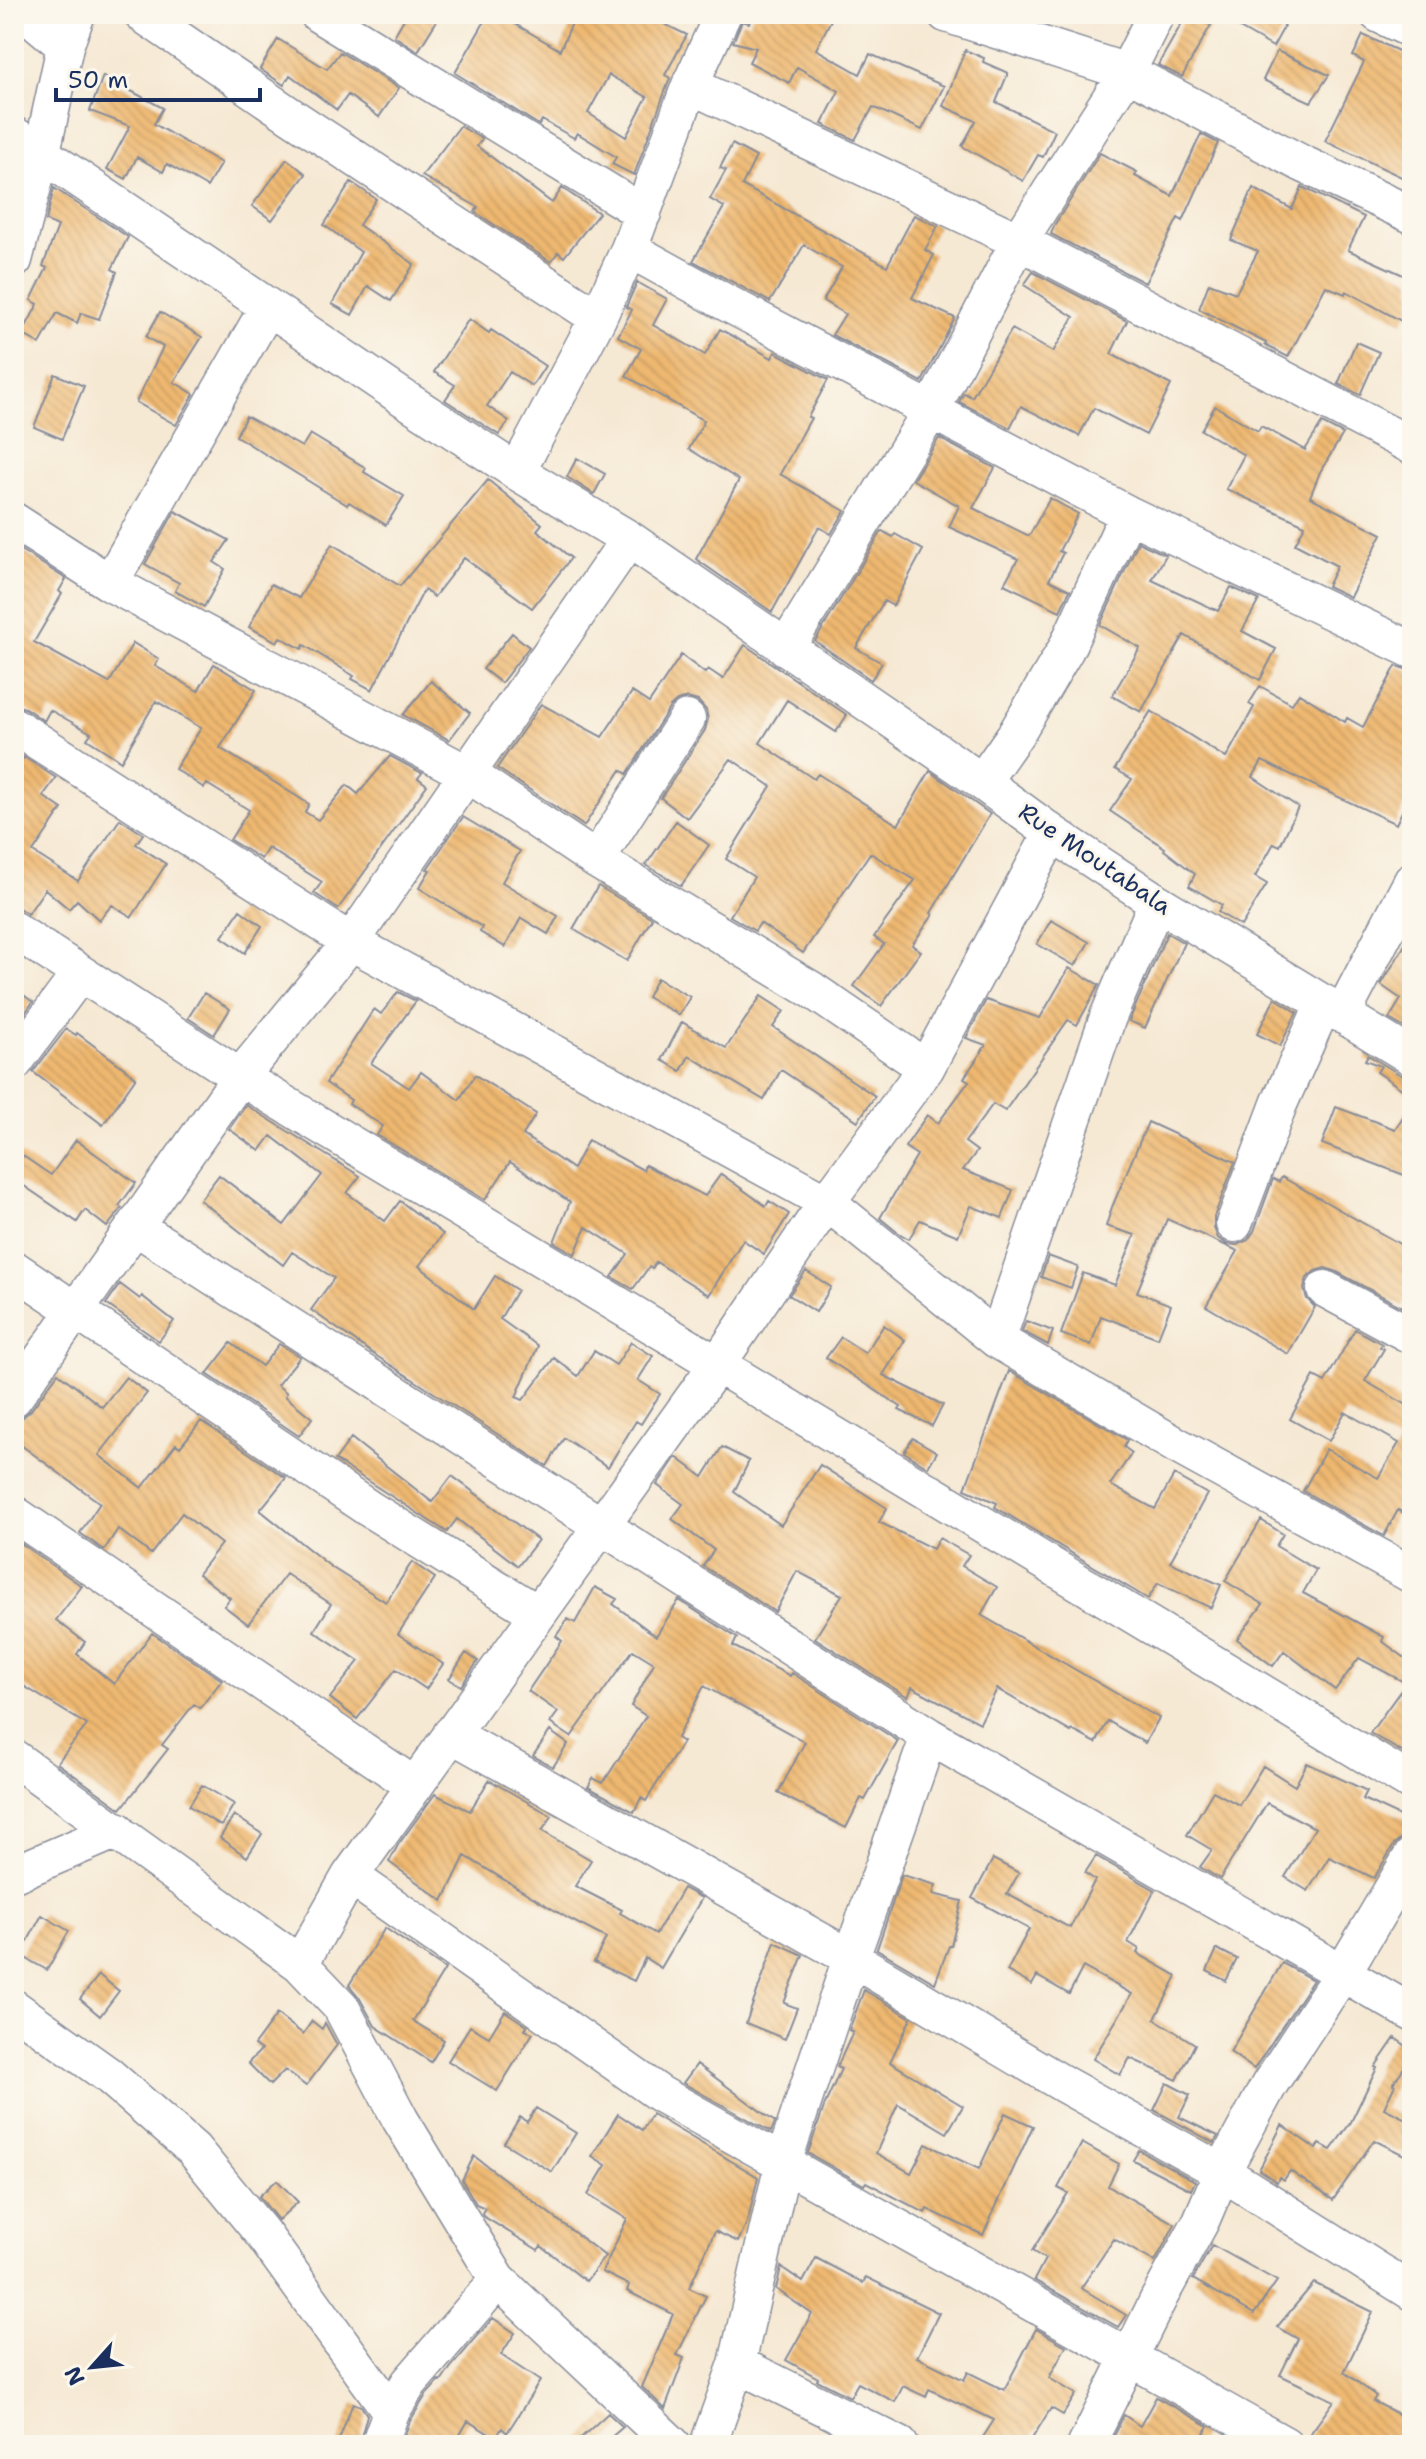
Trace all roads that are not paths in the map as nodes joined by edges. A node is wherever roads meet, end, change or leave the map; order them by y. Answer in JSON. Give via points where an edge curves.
{"nodes":[{"id":1,"x":27,"y":14,"type":"edge"},
{"id":2,"x":142,"y":14,"type":"edge"},
{"id":3,"x":318,"y":14,"type":"edge"},
{"id":4,"x":723,"y":14,"type":"edge"},
{"id":5,"x":946,"y":14,"type":"edge"},
{"id":6,"x":1156,"y":14,"type":"edge"},
{"id":7,"x":1378,"y":14,"type":"edge"},
{"id":8,"x":71,"y":30,"type":"edge"},
{"id":9,"x":1412,"y":30,"type":"edge"},
{"id":10,"x":1127,"y":72,"type":"junction"},
{"id":11,"x":690,"y":85,"type":"junction"},
{"id":12,"x":28,"y":144,"type":"edge"},
{"id":13,"x":643,"y":213,"type":"junction"},
{"id":14,"x":1412,"y":215,"type":"edge"},
{"id":15,"x":1019,"y":241,"type":"junction"},
{"id":16,"x":629,"y":249,"type":"junction"},
{"id":17,"x":14,"y":260,"type":"edge"},
{"id":18,"x":268,"y":307,"type":"junction"},
{"id":19,"x":598,"y":318,"type":"junction"},
{"id":20,"x":932,"y":409,"type":"junction"},
{"id":21,"x":1412,"y":446,"type":"edge"},
{"id":22,"x":517,"y":472,"type":"junction"},
{"id":23,"x":1128,"y":514,"type":"junction"},
{"id":24,"x":14,"y":521,"type":"edge"},
{"id":25,"x":629,"y":539,"type":"junction"},
{"id":26,"x":110,"y":583,"type":"junction"},
{"id":27,"x":786,"y":648,"type":"junction"},
{"id":28,"x":1412,"y":650,"type":"edge"},
{"id":29,"x":687,"y":719,"type":"dead end"},
{"id":30,"x":14,"y":726,"type":"edge"},
{"id":31,"x":468,"y":774,"type":"junction"},
{"id":32,"x":982,"y":782,"type":"junction"},
{"id":33,"x":1052,"y":833,"type":"junction"},
{"id":34,"x":596,"y":860,"type":"junction"},
{"id":35,"x":1412,"y":881,"type":"edge"},
{"id":36,"x":1157,"y":902,"type":"junction"},
{"id":37,"x":14,"y":930,"type":"edge"},
{"id":38,"x":351,"y":942,"type":"junction"},
{"id":39,"x":79,"y":975,"type":"junction"},
{"id":40,"x":1334,"y":1008,"type":"junction"},
{"id":41,"x":1412,"y":1057,"type":"edge"},
{"id":42,"x":14,"y":1063,"type":"edge"},
{"id":43,"x":926,"y":1068,"type":"junction"},
{"id":44,"x":240,"y":1077,"type":"junction"},
{"id":45,"x":827,"y":1202,"type":"junction"},
{"id":46,"x":1234,"y":1224,"type":"dead end"},
{"id":47,"x":136,"y":1227,"type":"junction"},
{"id":48,"x":14,"y":1269,"type":"edge"},
{"id":49,"x":1325,"y":1289,"type":"dead end"},
{"id":50,"x":76,"y":1310,"type":"junction"},
{"id":51,"x":1412,"y":1336,"type":"edge"},
{"id":52,"x":997,"y":1340,"type":"junction"},
{"id":53,"x":717,"y":1365,"type":"junction"},
{"id":54,"x":14,"y":1398,"type":"edge"},
{"id":55,"x":14,"y":1514,"type":"edge"},
{"id":56,"x":600,"y":1525,"type":"junction"},
{"id":57,"x":1412,"y":1575,"type":"edge"},
{"id":58,"x":537,"y":1613,"type":"junction"},
{"id":59,"x":451,"y":1734,"type":"junction"},
{"id":60,"x":929,"y":1736,"type":"junction"},
{"id":61,"x":14,"y":1758,"type":"edge"},
{"id":62,"x":1412,"y":1783,"type":"edge"},
{"id":63,"x":415,"y":1786,"type":"junction"},
{"id":64,"x":117,"y":1830,"type":"junction"},
{"id":65,"x":1412,"y":1856,"type":"edge"},
{"id":66,"x":14,"y":1874,"type":"edge"},
{"id":67,"x":350,"y":1876,"type":"junction"},
{"id":68,"x":851,"y":1958,"type":"junction"},
{"id":69,"x":300,"y":1964,"type":"junction"},
{"id":70,"x":1343,"y":1972,"type":"junction"},
{"id":71,"x":14,"y":2008,"type":"edge"},
{"id":72,"x":1412,"y":2013,"type":"edge"},
{"id":73,"x":783,"y":2163,"type":"junction"},
{"id":74,"x":1222,"y":2172,"type":"junction"},
{"id":75,"x":498,"y":2280,"type":"junction"},
{"id":76,"x":1412,"y":2292,"type":"edge"},
{"id":77,"x":1131,"y":2359,"type":"junction"},
{"id":78,"x":737,"y":2364,"type":"junction"},
{"id":79,"x":391,"y":2412,"type":"junction"},
{"id":80,"x":379,"y":2445,"type":"edge"},
{"id":81,"x":673,"y":2445,"type":"edge"},
{"id":82,"x":708,"y":2445,"type":"edge"},
{"id":83,"x":900,"y":2445,"type":"edge"},
{"id":84,"x":1086,"y":2445,"type":"edge"},
{"id":85,"x":1285,"y":2445,"type":"edge"}],
"edges":[{"from":1,"to":8,"type":"street"},
{"from":2,"to":19,"type":"street"},
{"from":3,"to":13,"type":"street"},
{"from":4,"to":11,"type":"street"},
{"from":5,"to":10,"type":"street"},
{"from":6,"to":10,"type":"street"},
{"from":7,"to":9,"type":"street"},
{"from":8,"to":12,"type":"street"},
{"from":10,"to":14,"type":"street"},
{"from":10,"to":15,"type":"street"},
{"from":11,"to":13,"type":"street"},
{"from":11,"to":15,"type":"street"},
{"from":12,"to":17,"type":"street"},
{"from":12,"to":18,"type":"street","name":"Rue Moutabala"},
{"from":13,"to":16,"type":"street"},
{"from":15,"to":20,"type":"street"},
{"from":15,"to":21,"type":"street"},
{"from":16,"to":19,"type":"street"},
{"from":16,"to":20,"type":"street"},
{"from":18,"to":22,"type":"street","name":"Rue Moutabala"},
{"from":18,"to":26,"type":"street"},
{"from":19,"to":22,"type":"street"},
{"from":20,"to":23,"type":"street"},
{"from":20,"to":27,"type":"street"},
{"from":22,"to":25,"type":"street","name":"Rue Moutabala"},
{"from":23,"to":28,"type":"street"},
{"from":23,"to":32,"type":"street","via":[[1066,649]]},
{"from":24,"to":26,"type":"street"},
{"from":25,"to":27,"type":"street","name":"Rue Moutabala"},
{"from":25,"to":31,"type":"street"},
{"from":26,"to":31,"type":"street"},
{"from":27,"to":32,"type":"street","name":"Rue Moutabala"},
{"from":29,"to":34,"type":"street"},
{"from":30,"to":38,"type":"street"},
{"from":31,"to":34,"type":"street"},
{"from":31,"to":38,"type":"street"},
{"from":32,"to":33,"type":"street","name":"Rue Moutabala"},
{"from":33,"to":36,"type":"street","name":"Rue Moutabala"},
{"from":33,"to":43,"type":"street"},
{"from":34,"to":43,"type":"street","via":[[812,990]]},
{"from":35,"to":40,"type":"street","via":[[1359,986]]},
{"from":36,"to":40,"type":"street","name":"Rue Moutabala"},
{"from":36,"to":52,"type":"street","via":[[1108,1017]]},
{"from":37,"to":39,"type":"street"},
{"from":38,"to":44,"type":"street"},
{"from":38,"to":45,"type":"street"},
{"from":39,"to":42,"type":"street"},
{"from":39,"to":44,"type":"street"},
{"from":40,"to":41,"type":"street","name":"Rue Moutabala"},
{"from":40,"to":46,"type":"street","via":[[1279,1104]]},
{"from":43,"to":45,"type":"street"},
{"from":44,"to":47,"type":"street"},
{"from":44,"to":53,"type":"street"},
{"from":45,"to":52,"type":"street"},
{"from":45,"to":53,"type":"street"},
{"from":47,"to":50,"type":"street"},
{"from":47,"to":56,"type":"street"},
{"from":48,"to":50,"type":"street"},
{"from":49,"to":51,"type":"street"},
{"from":50,"to":54,"type":"street"},
{"from":50,"to":58,"type":"street","via":[[368,1508]]},
{"from":52,"to":57,"type":"street"},
{"from":53,"to":56,"type":"street"},
{"from":53,"to":62,"type":"street"},
{"from":55,"to":63,"type":"street"},
{"from":56,"to":58,"type":"street"},
{"from":56,"to":60,"type":"street"},
{"from":58,"to":59,"type":"street"},
{"from":59,"to":63,"type":"street"},
{"from":59,"to":68,"type":"street"},
{"from":60,"to":68,"type":"street"},
{"from":60,"to":70,"type":"street"},
{"from":61,"to":64,"type":"street"},
{"from":63,"to":67,"type":"street"},
{"from":64,"to":66,"type":"street"},
{"from":64,"to":69,"type":"street"},
{"from":65,"to":70,"type":"street"},
{"from":67,"to":69,"type":"street"},
{"from":67,"to":73,"type":"street","via":[[660,2094]]},
{"from":68,"to":73,"type":"street"},
{"from":68,"to":74,"type":"street"},
{"from":69,"to":75,"type":"street","via":[[354,2027],[400,2119]]},
{"from":70,"to":72,"type":"street"},
{"from":70,"to":74,"type":"street","via":[[1269,2085]]},
{"from":71,"to":79,"type":"street","via":[[108,2075],[193,2149],[262,2233]]},
{"from":73,"to":77,"type":"street"},
{"from":73,"to":78,"type":"street"},
{"from":74,"to":76,"type":"street"},
{"from":74,"to":77,"type":"street"},
{"from":75,"to":79,"type":"street","via":[[409,2383]]},
{"from":75,"to":81,"type":"street"},
{"from":77,"to":84,"type":"street"},
{"from":77,"to":85,"type":"street"},
{"from":78,"to":82,"type":"street"},
{"from":78,"to":83,"type":"street"},
{"from":79,"to":80,"type":"street"}]}
